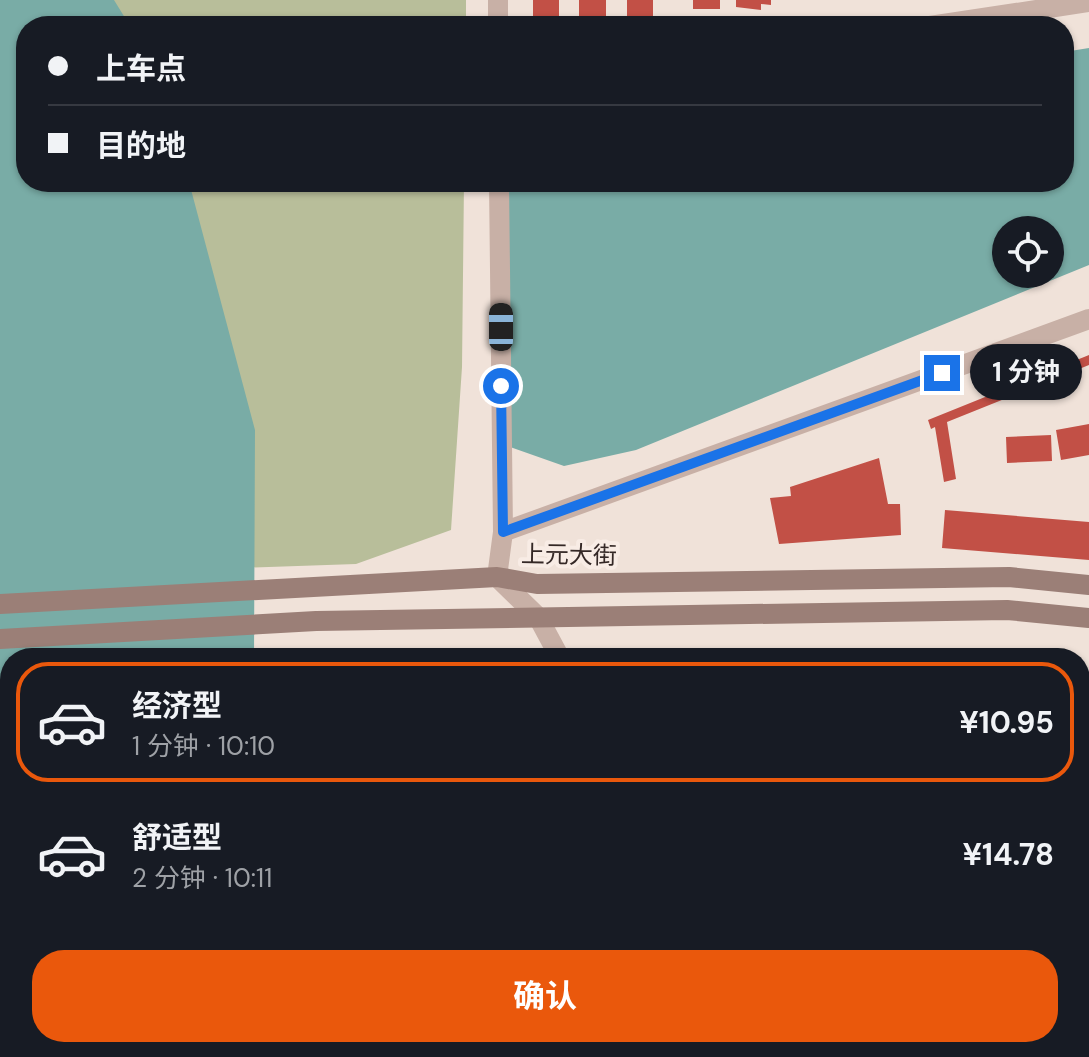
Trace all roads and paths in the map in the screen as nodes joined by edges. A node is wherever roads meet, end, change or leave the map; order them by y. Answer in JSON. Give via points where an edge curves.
{"nodes":[{"id":1,"x":1089,"y":2,"type":"edge"},
{"id":2,"x":996,"y":16,"type":"edge"},
{"id":3,"x":499,"y":192,"type":"edge"},
{"id":4,"x":1089,"y":319,"type":"edge"},
{"id":5,"x":503,"y":532,"type":"junction"},
{"id":6,"x":497,"y":577,"type":"junction"},
{"id":7,"x":1089,"y":585,"type":"edge"},
{"id":8,"x":0,"y":604,"type":"edge"},
{"id":9,"x":538,"y":617,"type":"junction"},
{"id":10,"x":1089,"y":618,"type":"edge"},
{"id":11,"x":0,"y":639,"type":"edge"},
{"id":12,"x":555,"y":648,"type":"edge"}],
"edges":[{"from":1,"to":2,"type":"street"},
{"from":3,"to":5,"type":"street"},
{"from":4,"to":5,"type":"street"},
{"from":5,"to":6,"type":"street"},
{"from":6,"to":7,"type":"main road","name":"上元大街","via":[[537,584],[1009,577]]},
{"from":6,"to":8,"type":"main road","name":"上元大街"},
{"from":6,"to":9,"type":"street"},
{"from":9,"to":10,"type":"main road","via":[[1007,610]]},
{"from":9,"to":11,"type":"main road","via":[[316,621]]},
{"from":9,"to":12,"type":"street"}]}
